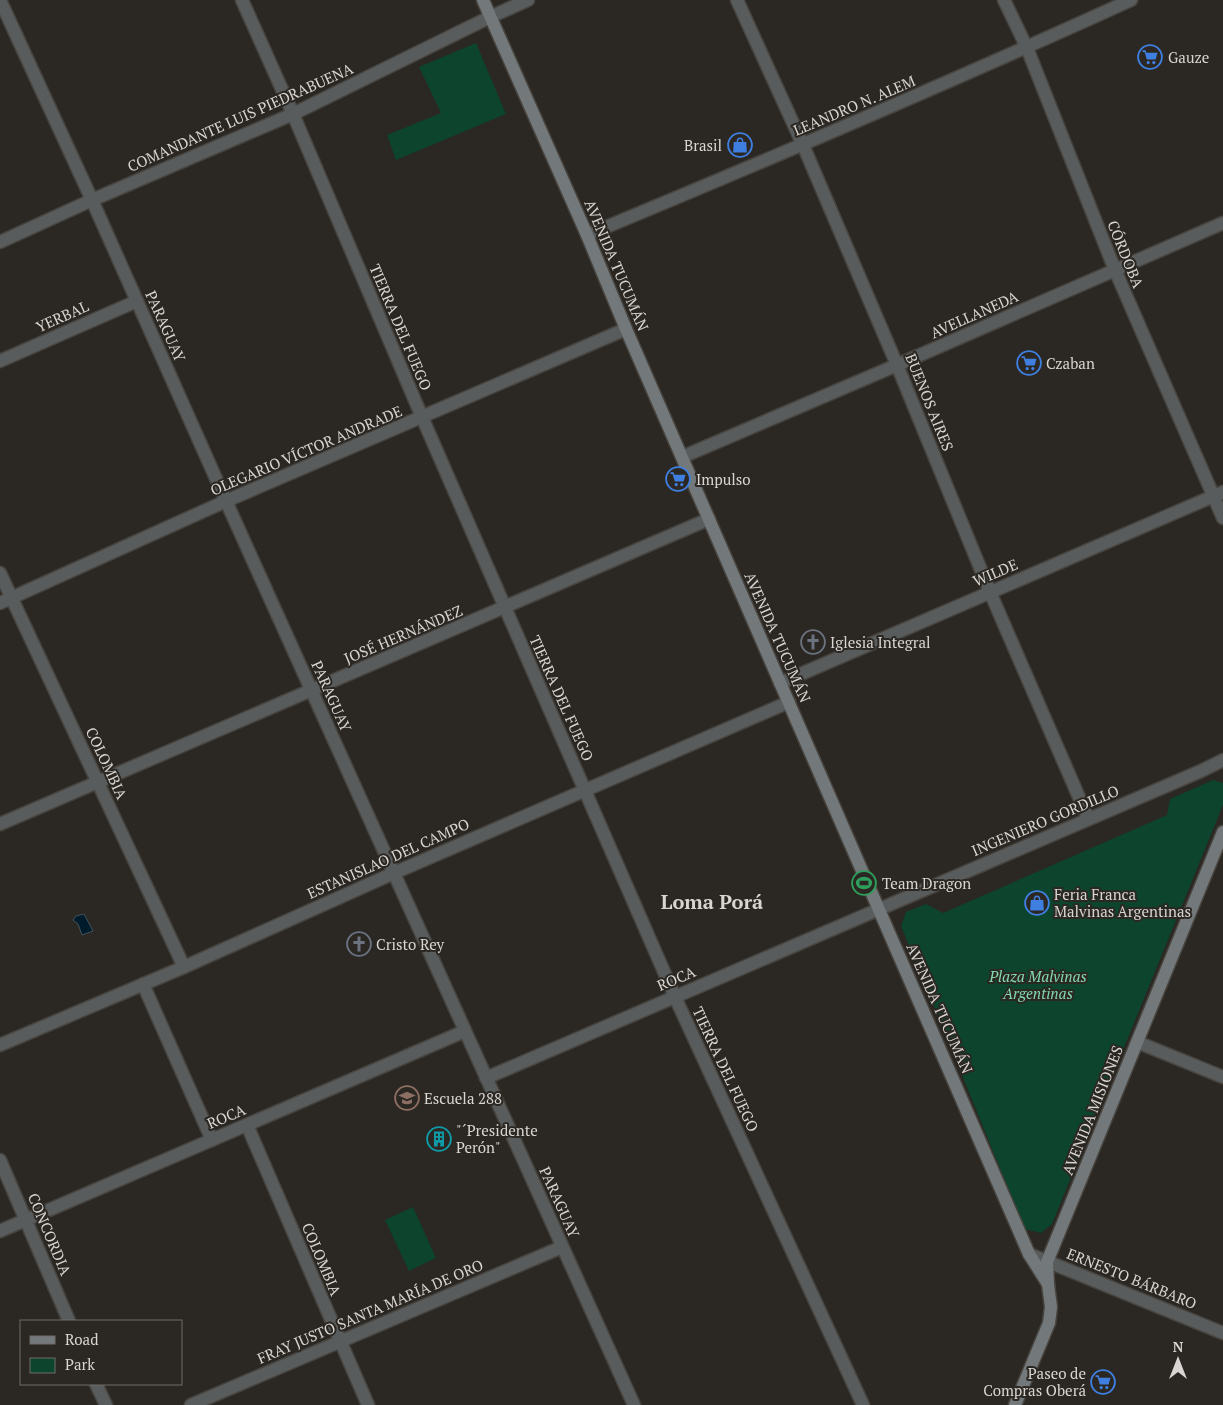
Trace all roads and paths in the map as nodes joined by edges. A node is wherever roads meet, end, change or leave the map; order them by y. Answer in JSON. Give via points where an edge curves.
{"nodes":[{"id":1,"x":0,"y":0,"type":"edge"},
{"id":2,"x":242,"y":0,"type":"edge"},
{"id":3,"x":483,"y":0,"type":"edge"},
{"id":4,"x":528,"y":0,"type":"edge"},
{"id":5,"x":737,"y":0,"type":"edge"},
{"id":6,"x":1004,"y":0,"type":"edge"},
{"id":7,"x":1130,"y":0,"type":"edge"},
{"id":8,"x":490,"y":17,"type":"junction"},
{"id":9,"x":1027,"y":48,"type":"junction"},
{"id":10,"x":293,"y":114,"type":"junction"},
{"id":11,"x":803,"y":145,"type":"junction"},
{"id":12,"x":92,"y":200,"type":"junction"},
{"id":13,"x":1223,"y":223,"type":"edge"},
{"id":14,"x":587,"y":235,"type":"junction"},
{"id":15,"x":0,"y":242,"type":"edge"},
{"id":16,"x":1115,"y":270,"type":"junction"},
{"id":17,"x":137,"y":300,"type":"junction"},
{"id":18,"x":626,"y":329,"type":"junction"},
{"id":19,"x":0,"y":361,"type":"edge"},
{"id":20,"x":898,"y":365,"type":"junction"},
{"id":21,"x":422,"y":417,"type":"junction"},
{"id":22,"x":682,"y":457,"type":"junction"},
{"id":23,"x":1218,"y":494,"type":"edge"},
{"id":24,"x":226,"y":502,"type":"junction"},
{"id":25,"x":1223,"y":518,"type":"edge"},
{"id":26,"x":709,"y":520,"type":"junction"},
{"id":27,"x":0,"y":573,"type":"edge"},
{"id":28,"x":990,"y":592,"type":"junction"},
{"id":29,"x":6,"y":601,"type":"edge"},
{"id":30,"x":505,"y":607,"type":"junction"},
{"id":31,"x":780,"y":683,"type":"junction"},
{"id":32,"x":312,"y":691,"type":"junction"},
{"id":33,"x":788,"y":702,"type":"junction"},
{"id":34,"x":1223,"y":760,"type":"edge"},
{"id":35,"x":98,"y":781,"type":"junction"},
{"id":36,"x":585,"y":790,"type":"junction"},
{"id":37,"x":1088,"y":818,"type":"junction"},
{"id":38,"x":0,"y":824,"type":"edge"},
{"id":39,"x":1223,"y":832,"type":"edge"},
{"id":40,"x":394,"y":873,"type":"junction"},
{"id":41,"x":879,"y":909,"type":"junction"},
{"id":42,"x":184,"y":967,"type":"junction"},
{"id":43,"x":143,"y":984,"type":"junction"},
{"id":44,"x":675,"y":997,"type":"junction"},
{"id":45,"x":465,"y":1031,"type":"junction"},
{"id":46,"x":1137,"y":1042,"type":"junction"},
{"id":47,"x":0,"y":1045,"type":"edge"},
{"id":48,"x":1223,"y":1077,"type":"edge"},
{"id":49,"x":486,"y":1078,"type":"junction"},
{"id":50,"x":247,"y":1125,"type":"junction"},
{"id":51,"x":212,"y":1140,"type":"junction"},
{"id":52,"x":0,"y":1160,"type":"edge"},
{"id":53,"x":26,"y":1220,"type":"junction"},
{"id":54,"x":0,"y":1231,"type":"edge"},
{"id":55,"x":562,"y":1247,"type":"junction"},
{"id":56,"x":1029,"y":1254,"type":"junction"},
{"id":57,"x":1047,"y":1262,"type":"junction"},
{"id":58,"x":1048,"y":1284,"type":"junction"},
{"id":59,"x":70,"y":1320,"type":"edge"},
{"id":60,"x":1223,"y":1332,"type":"edge"},
{"id":61,"x":340,"y":1341,"type":"junction"},
{"id":62,"x":96,"y":1385,"type":"edge"},
{"id":63,"x":106,"y":1405,"type":"edge"},
{"id":64,"x":191,"y":1405,"type":"edge"},
{"id":65,"x":368,"y":1405,"type":"edge"},
{"id":66,"x":634,"y":1405,"type":"edge"},
{"id":67,"x":863,"y":1405,"type":"edge"},
{"id":68,"x":1015,"y":1405,"type":"edge"}],
"edges":[{"from":1,"to":12,"type":"street","name":"PARAGUAY"},
{"from":2,"to":10,"type":"street","name":"TIERRA DEL FUEGO"},
{"from":3,"to":8,"type":"main road","name":"AVENIDA TUCUMÁN"},
{"from":4,"to":8,"type":"street","name":"COMANDANTE LUIS PIEDRABUENA"},
{"from":5,"to":11,"type":"street","name":"BUENOS AIRES"},
{"from":6,"to":9,"type":"street","name":"CÓRDOBA"},
{"from":7,"to":9,"type":"street","name":"LEANDRO N. ALEM"},
{"from":8,"to":10,"type":"street","name":"COMANDANTE LUIS PIEDRABUENA"},
{"from":8,"to":14,"type":"main road","name":"AVENIDA TUCUMÁN"},
{"from":9,"to":11,"type":"street","name":"LEANDRO N. ALEM"},
{"from":9,"to":16,"type":"street","name":"CÓRDOBA"},
{"from":10,"to":12,"type":"street","name":"COMANDANTE LUIS PIEDRABUENA"},
{"from":10,"to":21,"type":"street","name":"TIERRA DEL FUEGO"},
{"from":11,"to":14,"type":"street","name":"LEANDRO N. ALEM"},
{"from":11,"to":20,"type":"street","name":"BUENOS AIRES"},
{"from":12,"to":15,"type":"street","name":"COMANDANTE LUIS PIEDRABUENA"},
{"from":12,"to":17,"type":"street","name":"PARAGUAY"},
{"from":13,"to":16,"type":"street","name":"AVELLANEDA"},
{"from":14,"to":18,"type":"main road","name":"AVENIDA TUCUMÁN"},
{"from":16,"to":20,"type":"street","name":"AVELLANEDA"},
{"from":16,"to":23,"type":"street","name":"CÓRDOBA"},
{"from":17,"to":19,"type":"street","name":"YERBAL"},
{"from":17,"to":24,"type":"street","name":"PARAGUAY"},
{"from":18,"to":21,"type":"street","name":"OLEGARIO VÍCTOR ANDRADE"},
{"from":18,"to":22,"type":"main road","name":"AVENIDA TUCUMÁN"},
{"from":20,"to":22,"type":"street","name":"AVELLANEDA"},
{"from":20,"to":28,"type":"street","name":"BUENOS AIRES"},
{"from":21,"to":24,"type":"street","name":"OLEGARIO VÍCTOR ANDRADE"},
{"from":21,"to":30,"type":"street","name":"TIERRA DEL FUEGO"},
{"from":22,"to":26,"type":"main road","name":"AVENIDA TUCUMÁN"},
{"from":23,"to":25,"type":"street","name":"CÓRDOBA"},
{"from":23,"to":28,"type":"street","name":"WILDE"},
{"from":24,"to":29,"type":"street","name":"OLEGARIO VÍCTOR ANDRADE"},
{"from":24,"to":32,"type":"street","name":"PARAGUAY"},
{"from":26,"to":30,"type":"street","name":"JOSÉ HERNÁNDEZ"},
{"from":26,"to":31,"type":"main road","name":"AVENIDA TUCUMÁN"},
{"from":27,"to":29,"type":"street","name":"COLOMBIA"},
{"from":28,"to":31,"type":"street","name":"WILDE"},
{"from":28,"to":37,"type":"street","name":"BUENOS AIRES"},
{"from":29,"to":35,"type":"street","name":"COLOMBIA"},
{"from":30,"to":32,"type":"street","name":"JOSÉ HERNÁNDEZ"},
{"from":30,"to":36,"type":"street","name":"TIERRA DEL FUEGO"},
{"from":31,"to":33,"type":"main road","name":"AVENIDA TUCUMÁN"},
{"from":32,"to":35,"type":"street","name":"JOSÉ HERNÁNDEZ"},
{"from":32,"to":40,"type":"street","name":"PARAGUAY"},
{"from":33,"to":36,"type":"street","name":"ESTANISLAO DEL CAMPO"},
{"from":33,"to":41,"type":"main road","name":"AVENIDA TUCUMÁN"},
{"from":34,"to":37,"type":"street","name":"INGENIERO GORDILLO"},
{"from":35,"to":38,"type":"street","name":"JOSÉ HERNÁNDEZ"},
{"from":35,"to":42,"type":"street","name":"COLOMBIA"},
{"from":36,"to":40,"type":"street","name":"ESTANISLAO DEL CAMPO"},
{"from":36,"to":44,"type":"street","name":"TIERRA DEL FUEGO"},
{"from":37,"to":41,"type":"street","name":"INGENIERO GORDILLO"},
{"from":39,"to":46,"type":"main road","name":"AVENIDA MISIONES"},
{"from":40,"to":42,"type":"street","name":"ESTANISLAO DEL CAMPO"},
{"from":40,"to":45,"type":"street","name":"PARAGUAY"},
{"from":41,"to":44,"type":"street","name":"ROCA"},
{"from":41,"to":56,"type":"main road","name":"AVENIDA TUCUMÁN"},
{"from":42,"to":43,"type":"street","name":"ESTANISLAO DEL CAMPO"},
{"from":43,"to":47,"type":"street","name":"ESTANISLAO DEL CAMPO"},
{"from":43,"to":51,"type":"street"},
{"from":44,"to":49,"type":"street","name":"ROCA"},
{"from":44,"to":67,"type":"street","name":"TIERRA DEL FUEGO"},
{"from":45,"to":49,"type":"street","name":"PARAGUAY"},
{"from":45,"to":50,"type":"street","name":"ROCA"},
{"from":46,"to":48,"type":"street"},
{"from":46,"to":57,"type":"main road","name":"AVENIDA MISIONES"},
{"from":49,"to":55,"type":"street","name":"PARAGUAY"},
{"from":50,"to":51,"type":"street","name":"ROCA"},
{"from":50,"to":61,"type":"street","name":"COLOMBIA"},
{"from":51,"to":53,"type":"street","name":"ROCA"},
{"from":52,"to":53,"type":"street","name":"CONCORDIA"},
{"from":53,"to":54,"type":"street","name":"ROCA"},
{"from":53,"to":59,"type":"street","name":"CONCORDIA"},
{"from":55,"to":61,"type":"street","name":"FRAY JUSTO SANTA MARÍA DE ORO"},
{"from":55,"to":66,"type":"street","name":"PARAGUAY"},
{"from":56,"to":57,"type":"street","name":"ERNESTO BÁRBARO"},
{"from":56,"to":58,"type":"main road","name":"AVENIDA TUCUMÁN"},
{"from":57,"to":58,"type":"main road","name":"AVENIDA MISIONES"},
{"from":57,"to":60,"type":"street","name":"ERNESTO BÁRBARO"},
{"from":58,"to":68,"type":"main road","name":"AVENIDA MISIONES","via":[[1049,1323]]},
{"from":61,"to":64,"type":"street","name":"FRAY JUSTO SANTA MARÍA DE ORO"},
{"from":61,"to":65,"type":"street","name":"COLOMBIA"},
{"from":62,"to":63,"type":"street"}]}
